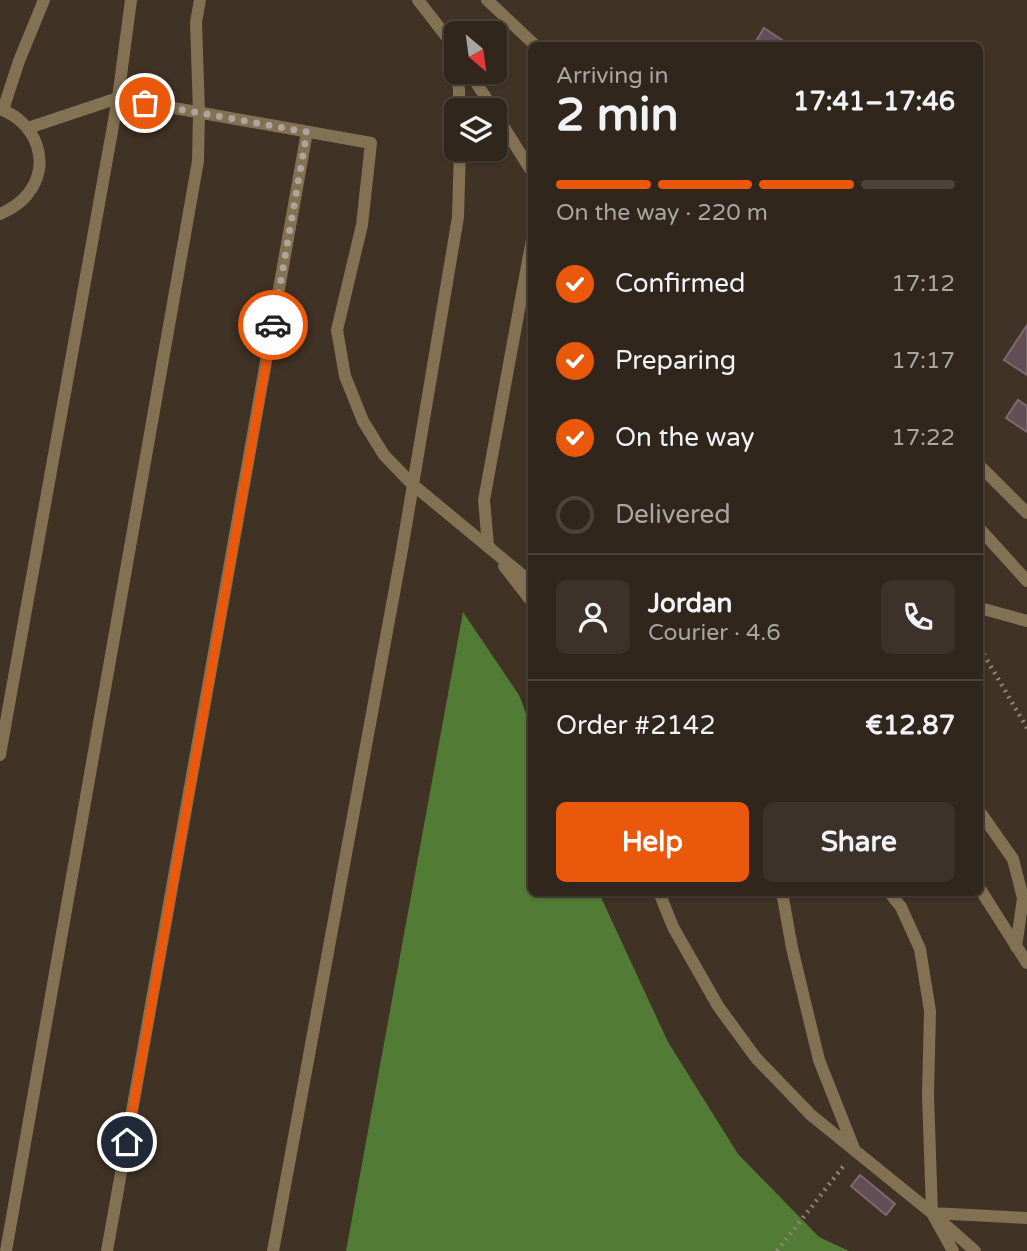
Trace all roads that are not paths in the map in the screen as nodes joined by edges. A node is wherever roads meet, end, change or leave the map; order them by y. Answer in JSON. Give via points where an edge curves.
{"nodes":[{"id":1,"x":44,"y":0,"type":"edge"},
{"id":2,"x":131,"y":0,"type":"edge"},
{"id":3,"x":200,"y":0,"type":"edge"},
{"id":4,"x":418,"y":0,"type":"edge"},
{"id":5,"x":486,"y":0,"type":"edge"},
{"id":6,"x":444,"y":34,"type":"edge"},
{"id":7,"x":532,"y":42,"type":"edge"},
{"id":8,"x":118,"y":99,"type":"junction"},
{"id":9,"x":1,"y":110,"type":"edge"},
{"id":10,"x":199,"y":113,"type":"junction"},
{"id":11,"x":28,"y":128,"type":"junction"},
{"id":12,"x":307,"y":132,"type":"junction"},
{"id":13,"x":507,"y":133,"type":"edge"},
{"id":14,"x":460,"y":161,"type":"edge"},
{"id":15,"x":528,"y":166,"type":"edge"},
{"id":16,"x":0,"y":214,"type":"edge"},
{"id":17,"x":528,"y":261,"type":"edge"},
{"id":18,"x":983,"y":469,"type":"edge"},
{"id":19,"x":412,"y":484,"type":"junction"},
{"id":20,"x":1027,"y":513,"type":"edge"},
{"id":21,"x":983,"y":532,"type":"edge"},
{"id":22,"x":488,"y":545,"type":"junction"},
{"id":23,"x":528,"y":580,"type":"edge"},
{"id":24,"x":1027,"y":581,"type":"edge"},
{"id":25,"x":528,"y":597,"type":"edge"},
{"id":26,"x":983,"y":609,"type":"edge"},
{"id":27,"x":1027,"y":621,"type":"edge"},
{"id":28,"x":0,"y":755,"type":"edge"},
{"id":29,"x":983,"y":816,"type":"edge"},
{"id":30,"x":983,"y":894,"type":"edge"},
{"id":31,"x":661,"y":896,"type":"edge"},
{"id":32,"x":783,"y":896,"type":"edge"},
{"id":33,"x":892,"y":896,"type":"edge"},
{"id":34,"x":1016,"y":947,"type":"junction"},
{"id":35,"x":1027,"y":963,"type":"edge"},
{"id":36,"x":855,"y":1151,"type":"junction"},
{"id":37,"x":932,"y":1213,"type":"junction"},
{"id":38,"x":1027,"y":1218,"type":"edge"},
{"id":39,"x":6,"y":1251,"type":"edge"},
{"id":40,"x":107,"y":1251,"type":"edge"},
{"id":41,"x":273,"y":1251,"type":"edge"},
{"id":42,"x":953,"y":1251,"type":"edge"},
{"id":43,"x":975,"y":1251,"type":"edge"}],
"edges":[{"from":1,"to":9,"type":"lane"},
{"from":2,"to":8,"type":"lane"},
{"from":3,"to":10,"type":"lane"},
{"from":4,"to":6,"type":"lane"},
{"from":5,"to":7,"type":"lane"},
{"from":8,"to":10,"type":"lane"},
{"from":8,"to":11,"type":"lane"},
{"from":8,"to":28,"type":"lane"},
{"from":9,"to":11,"type":"lane"},
{"from":10,"to":12,"type":"lane"},
{"from":10,"to":39,"type":"lane","via":[[198,161]]},
{"from":11,"to":16,"type":"lane","via":[[37,144],[37,179],[16,207]]},
{"from":12,"to":19,"type":"lane","via":[[371,143],[362,225],[337,330],[345,376],[363,421],[384,455]]},
{"from":12,"to":40,"type":"lane"},
{"from":13,"to":15,"type":"lane"},
{"from":14,"to":19,"type":"lane","via":[[458,217]]},
{"from":17,"to":22,"type":"lane","via":[[484,500]]},
{"from":18,"to":20,"type":"lane"},
{"from":19,"to":22,"type":"lane"},
{"from":19,"to":41,"type":"lane"},
{"from":21,"to":24,"type":"lane"},
{"from":22,"to":23,"type":"lane"},
{"from":22,"to":25,"type":"lane"},
{"from":26,"to":27,"type":"lane"},
{"from":29,"to":34,"type":"lane","via":[[1013,859],[1023,898]]},
{"from":30,"to":34,"type":"lane"},
{"from":31,"to":36,"type":"lane","via":[[718,1006],[756,1058],[811,1115]]},
{"from":32,"to":36,"type":"lane","via":[[818,1060]]},
{"from":33,"to":37,"type":"lane","via":[[920,949],[930,1011]]},
{"from":34,"to":35,"type":"lane"},
{"from":36,"to":37,"type":"lane"},
{"from":37,"to":38,"type":"lane"},
{"from":37,"to":42,"type":"lane"},
{"from":37,"to":43,"type":"lane"}]}
